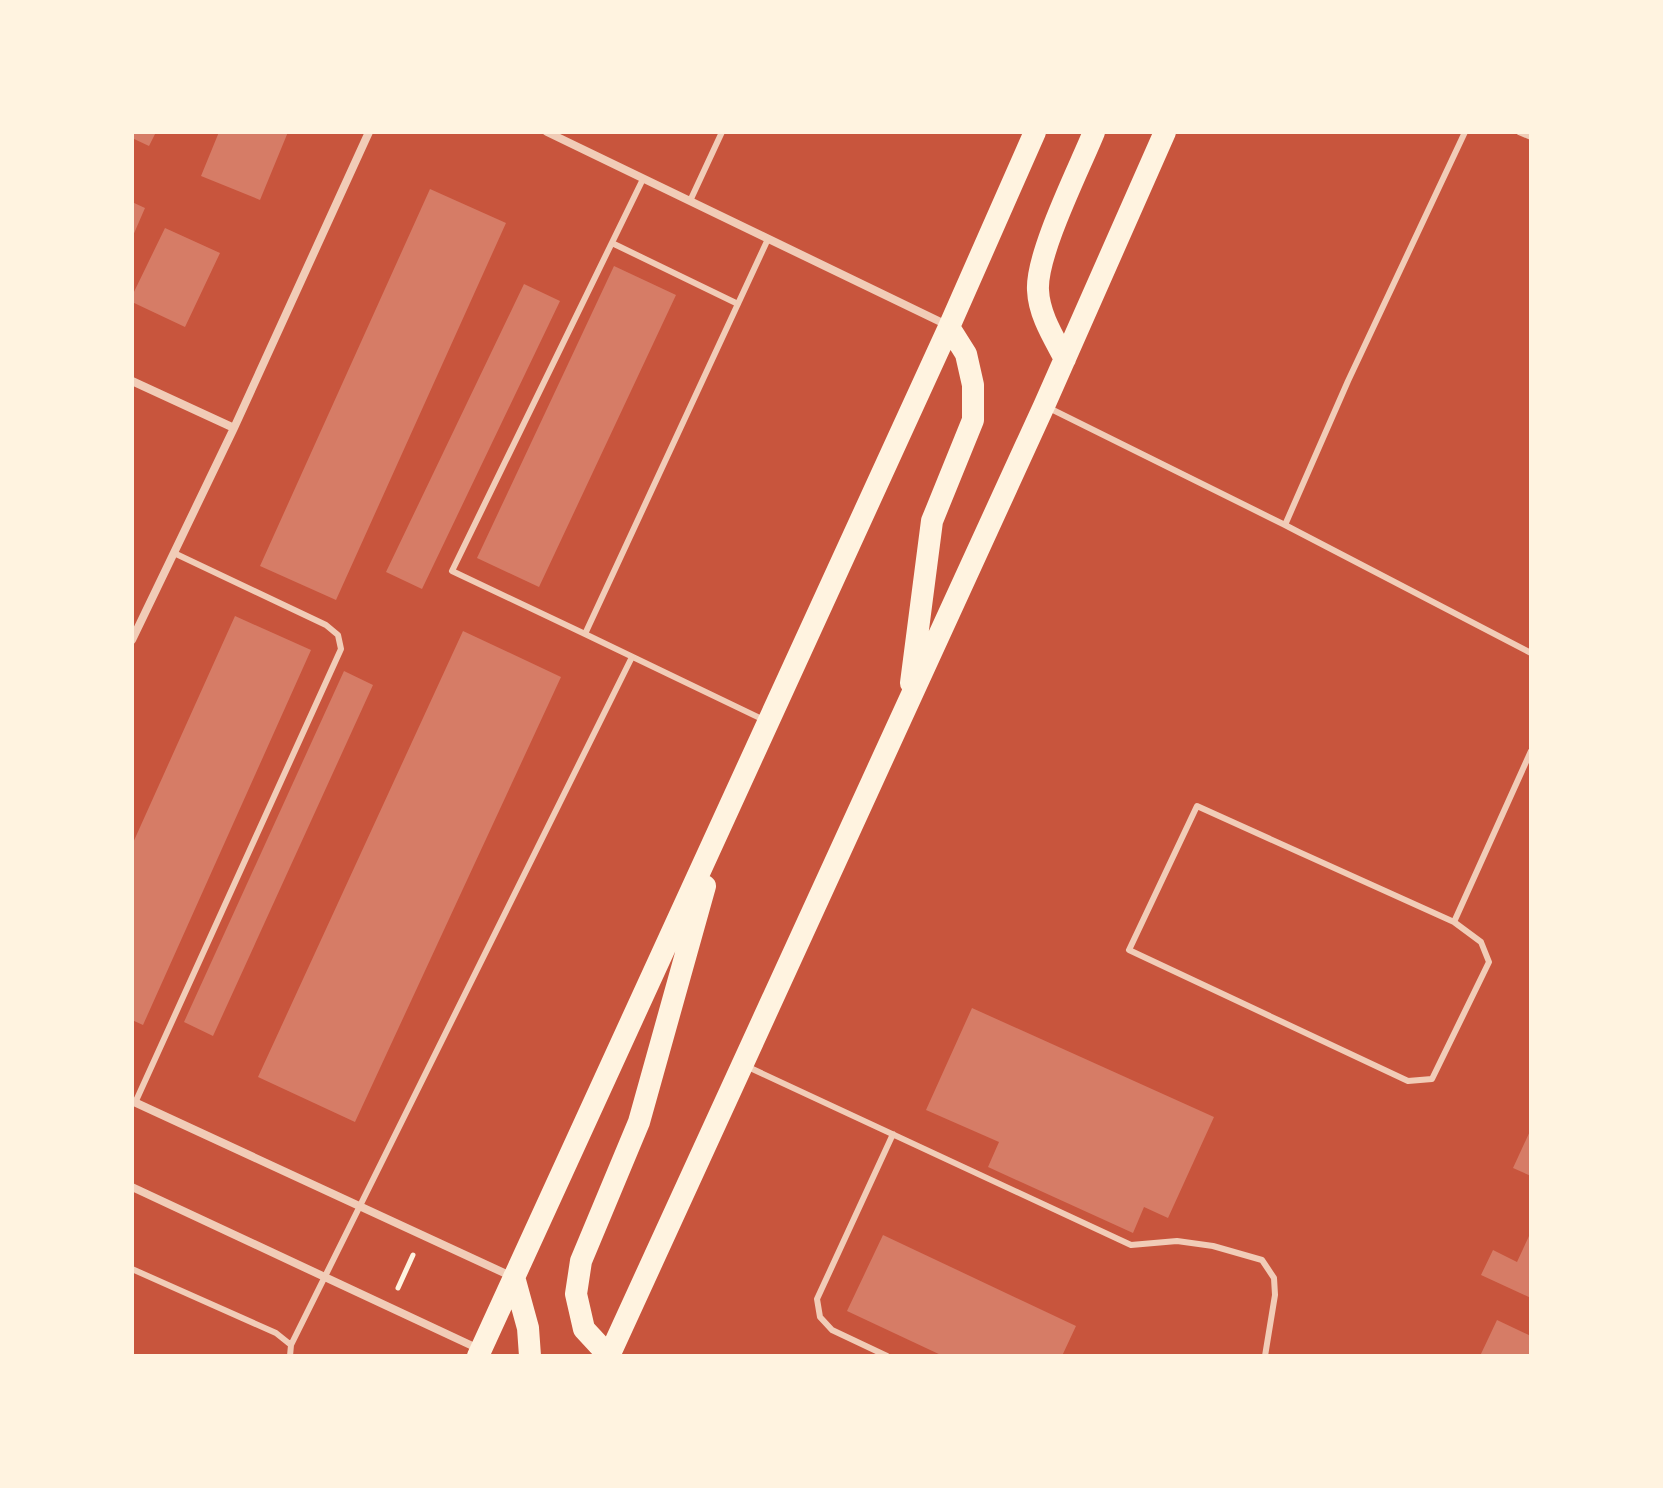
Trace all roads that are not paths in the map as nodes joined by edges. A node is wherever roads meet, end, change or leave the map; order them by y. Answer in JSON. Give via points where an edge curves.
{"nodes":[{"id":1,"x":369,"y":132,"type":"edge"},
{"id":2,"x":547,"y":132,"type":"edge"},
{"id":3,"x":722,"y":132,"type":"edge"},
{"id":4,"x":1035,"y":132,"type":"edge"},
{"id":5,"x":1094,"y":132,"type":"edge"},
{"id":6,"x":1165,"y":132,"type":"edge"},
{"id":7,"x":1465,"y":132,"type":"edge"},
{"id":8,"x":1519,"y":132,"type":"edge"},
{"id":9,"x":1531,"y":137,"type":"edge"},
{"id":10,"x":643,"y":179,"type":"junction"},
{"id":11,"x":690,"y":201,"type":"junction"},
{"id":12,"x":768,"y":239,"type":"junction"},
{"id":13,"x":612,"y":243,"type":"junction"},
{"id":14,"x":738,"y":304,"type":"junction"},
{"id":15,"x":949,"y":327,"type":"junction"},
{"id":16,"x":1065,"y":359,"type":"junction"},
{"id":17,"x":132,"y":381,"type":"edge"},
{"id":18,"x":1044,"y":406,"type":"junction"},
{"id":19,"x":234,"y":428,"type":"junction"},
{"id":20,"x":1285,"y":525,"type":"junction"},
{"id":21,"x":174,"y":553,"type":"junction"},
{"id":22,"x":585,"y":634,"type":"junction"},
{"id":23,"x":132,"y":640,"type":"edge"},
{"id":24,"x":1531,"y":653,"type":"edge"},
{"id":25,"x":632,"y":657,"type":"junction"},
{"id":26,"x":908,"y":704,"type":"junction"},
{"id":27,"x":768,"y":723,"type":"junction"},
{"id":28,"x":1531,"y":751,"type":"edge"},
{"id":29,"x":723,"y":820,"type":"junction"},
{"id":30,"x":1454,"y":922,"type":"junction"},
{"id":31,"x":743,"y":1064,"type":"junction"},
{"id":32,"x":134,"y":1102,"type":"edge"},
{"id":33,"x":893,"y":1134,"type":"junction"},
{"id":34,"x":132,"y":1187,"type":"edge"},
{"id":35,"x":359,"y":1205,"type":"junction"},
{"id":36,"x":132,"y":1269,"type":"edge"},
{"id":37,"x":324,"y":1276,"type":"junction"},
{"id":38,"x":514,"y":1277,"type":"junction"},
{"id":39,"x":291,"y":1345,"type":"junction"},
{"id":40,"x":479,"y":1353,"type":"edge"},
{"id":41,"x":290,"y":1356,"type":"edge"},
{"id":42,"x":530,"y":1356,"type":"edge"},
{"id":43,"x":609,"y":1356,"type":"edge"},
{"id":44,"x":887,"y":1356,"type":"edge"},
{"id":45,"x":1265,"y":1356,"type":"edge"}],
"edges":[{"from":1,"to":19,"type":"street"},
{"from":2,"to":10,"type":"street"},
{"from":3,"to":11,"type":"lane"},
{"from":4,"to":15,"type":"highway"},
{"from":5,"to":16,"type":"highway","via":[[1043,258],[1038,290],[1045,321]]},
{"from":6,"to":16,"type":"highway"},
{"from":7,"to":20,"type":"lane"},
{"from":8,"to":9,"type":"lane"},
{"from":10,"to":11,"type":"street"},
{"from":10,"to":13,"type":"lane"},
{"from":11,"to":12,"type":"street"},
{"from":12,"to":14,"type":"lane"},
{"from":12,"to":15,"type":"street"},
{"from":13,"to":14,"type":"lane"},
{"from":13,"to":22,"type":"lane","via":[[452,571]]},
{"from":14,"to":22,"type":"lane"},
{"from":15,"to":26,"type":"highway","via":[[966,354],[973,420],[932,521]]},
{"from":15,"to":27,"type":"highway"},
{"from":16,"to":18,"type":"highway"},
{"from":17,"to":19,"type":"street"},
{"from":18,"to":20,"type":"lane"},
{"from":18,"to":26,"type":"highway"},
{"from":19,"to":21,"type":"street"},
{"from":20,"to":24,"type":"lane"},
{"from":21,"to":23,"type":"street"},
{"from":21,"to":32,"type":"lane","via":[[326,625],[338,635],[341,649]]},
{"from":22,"to":25,"type":"lane"},
{"from":25,"to":27,"type":"lane"},
{"from":25,"to":35,"type":"lane"},
{"from":26,"to":31,"type":"highway"},
{"from":27,"to":29,"type":"highway"},
{"from":28,"to":30,"type":"lane"},
{"from":29,"to":38,"type":"highway"},
{"from":29,"to":43,"type":"highway","via":[[639,1122],[581,1261],[576,1294],[584,1329]]},
{"from":30,"to":30,"type":"lane","via":[[1481,942],[1489,962],[1432,1079],[1408,1081],[1129,950],[1197,806]]},
{"from":31,"to":33,"type":"lane"},
{"from":31,"to":43,"type":"highway"},
{"from":32,"to":35,"type":"street"},
{"from":33,"to":44,"type":"lane","via":[[817,1299],[820,1317],[832,1330]]},
{"from":33,"to":45,"type":"lane","via":[[1131,1245],[1177,1241],[1262,1260],[1274,1278],[1275,1295]]},
{"from":34,"to":37,"type":"street"},
{"from":35,"to":37,"type":"lane"},
{"from":35,"to":38,"type":"street"},
{"from":36,"to":39,"type":"lane","via":[[276,1333]]},
{"from":37,"to":39,"type":"lane"},
{"from":37,"to":40,"type":"street"},
{"from":38,"to":40,"type":"highway"},
{"from":38,"to":42,"type":"highway"},
{"from":39,"to":41,"type":"lane"}]}
